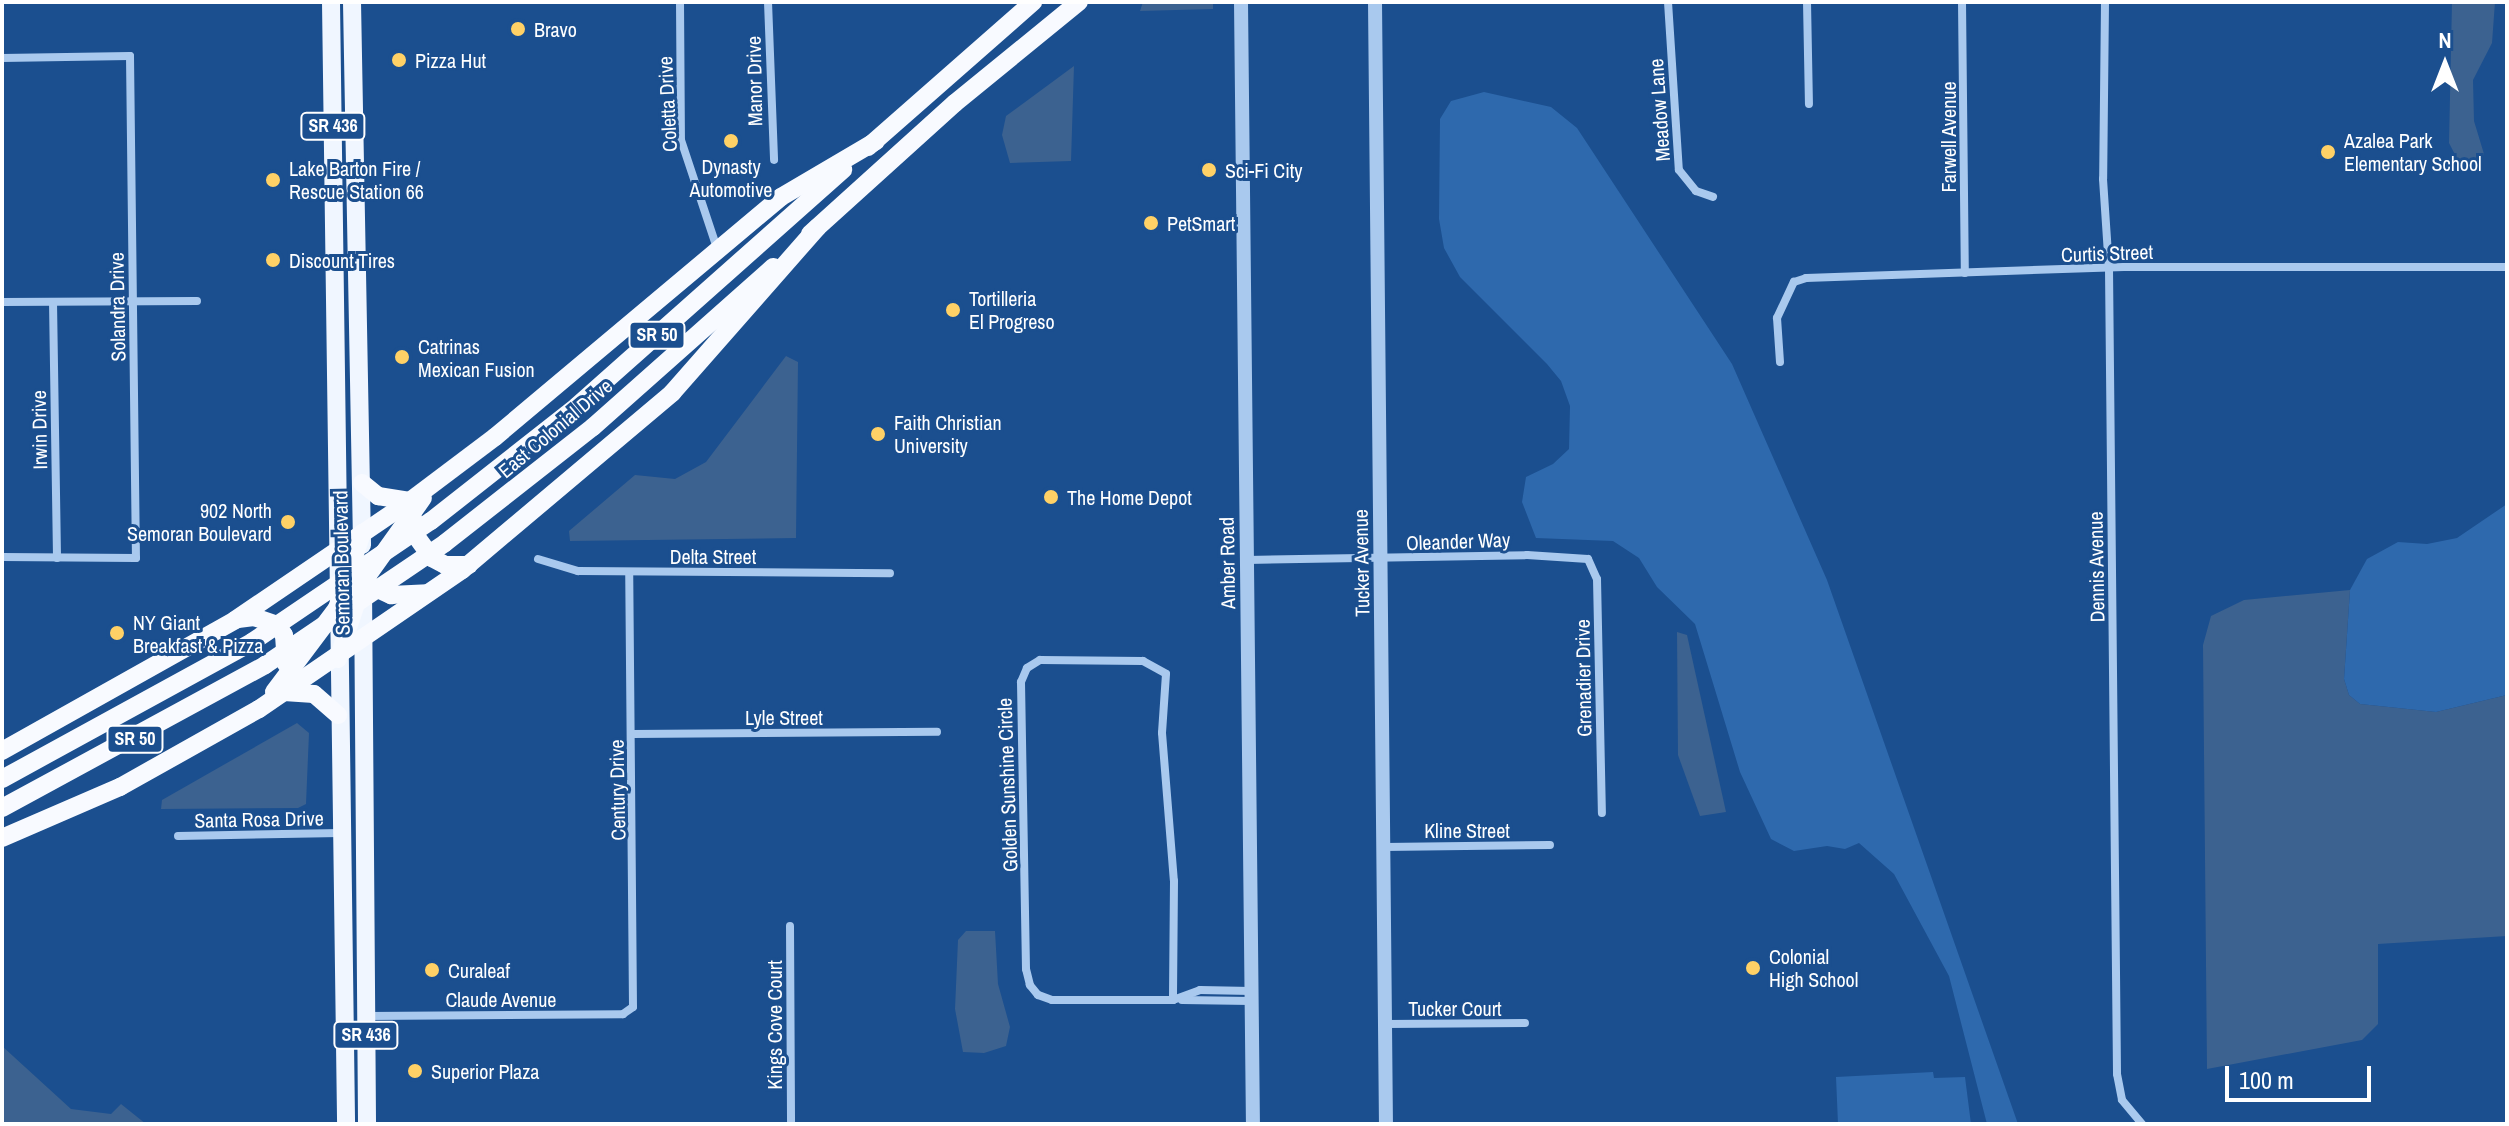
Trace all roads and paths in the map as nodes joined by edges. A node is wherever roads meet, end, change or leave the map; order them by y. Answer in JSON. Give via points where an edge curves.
{"nodes":[{"id":1,"x":331,"y":2,"type":"edge"},
{"id":2,"x":352,"y":2,"type":"edge"},
{"id":3,"x":680,"y":2,"type":"edge"},
{"id":4,"x":768,"y":2,"type":"edge"},
{"id":5,"x":1033,"y":2,"type":"edge"},
{"id":6,"x":1079,"y":2,"type":"edge"},
{"id":7,"x":1241,"y":2,"type":"edge"},
{"id":8,"x":1375,"y":2,"type":"edge"},
{"id":9,"x":1668,"y":2,"type":"edge"},
{"id":10,"x":1807,"y":2,"type":"edge"},
{"id":11,"x":1962,"y":2,"type":"edge"},
{"id":12,"x":2105,"y":2,"type":"edge"},
{"id":13,"x":1018,"y":15,"type":"junction"},
{"id":14,"x":331,"y":27,"type":"junction"},
{"id":15,"x":2,"y":58,"type":"edge"},
{"id":16,"x":955,"y":103,"type":"junction"},
{"id":17,"x":1809,"y":104,"type":"dead end"},
{"id":18,"x":876,"y":141,"type":"junction"},
{"id":19,"x":774,"y":160,"type":"dead end"},
{"id":20,"x":356,"y":169,"type":"junction"},
{"id":21,"x":333,"y":196,"type":"junction"},
{"id":22,"x":1713,"y":197,"type":"dead end"},
{"id":23,"x":818,"y":227,"type":"junction"},
{"id":24,"x":356,"y":248,"type":"junction"},
{"id":25,"x":717,"y":248,"type":"junction"},
{"id":26,"x":2507,"y":267,"type":"edge"},
{"id":27,"x":2109,"y":269,"type":"junction"},
{"id":28,"x":1965,"y":273,"type":"junction"},
{"id":29,"x":132,"y":301,"type":"junction"},
{"id":30,"x":197,"y":301,"type":"dead end"},
{"id":31,"x":2,"y":302,"type":"edge"},
{"id":32,"x":53,"y":302,"type":"junction"},
{"id":33,"x":1780,"y":362,"type":"dead end"},
{"id":34,"x":362,"y":483,"type":"junction"},
{"id":35,"x":412,"y":506,"type":"junction"},
{"id":36,"x":362,"y":533,"type":"junction"},
{"id":37,"x":336,"y":551,"type":"junction"},
{"id":38,"x":1574,"y":555,"type":"joint"},
{"id":39,"x":2,"y":557,"type":"edge"},
{"id":40,"x":57,"y":558,"type":"junction"},
{"id":41,"x":538,"y":559,"type":"dead end"},
{"id":42,"x":1381,"y":559,"type":"junction"},
{"id":43,"x":1247,"y":560,"type":"junction"},
{"id":44,"x":469,"y":565,"type":"junction"},
{"id":45,"x":629,"y":572,"type":"junction"},
{"id":46,"x":890,"y":573,"type":"dead end"},
{"id":47,"x":357,"y":577,"type":"junction"},
{"id":48,"x":436,"y":590,"type":"junction"},
{"id":49,"x":271,"y":596,"type":"junction"},
{"id":50,"x":344,"y":615,"type":"junction"},
{"id":51,"x":235,"y":620,"type":"junction"},
{"id":52,"x":364,"y":641,"type":"junction"},
{"id":53,"x":338,"y":659,"type":"junction"},
{"id":54,"x":282,"y":689,"type":"junction"},
{"id":55,"x":338,"y":715,"type":"junction"},
{"id":56,"x":937,"y":732,"type":"dead end"},
{"id":57,"x":632,"y":734,"type":"junction"},
{"id":58,"x":2,"y":751,"type":"edge"},
{"id":59,"x":2,"y":779,"type":"edge"},
{"id":60,"x":2,"y":808,"type":"edge"},
{"id":61,"x":1602,"y":813,"type":"dead end"},
{"id":62,"x":341,"y":833,"type":"junction"},
{"id":63,"x":178,"y":836,"type":"dead end"},
{"id":64,"x":2,"y":838,"type":"edge"},
{"id":65,"x":1550,"y":845,"type":"dead end"},
{"id":66,"x":1384,"y":847,"type":"junction"},
{"id":67,"x":790,"y":926,"type":"dead end"},
{"id":68,"x":1251,"y":996,"type":"junction"},
{"id":69,"x":1173,"y":1000,"type":"junction"},
{"id":70,"x":633,"y":1007,"type":"joint"},
{"id":71,"x":366,"y":1016,"type":"junction"},
{"id":72,"x":1525,"y":1023,"type":"dead end"},
{"id":73,"x":1386,"y":1024,"type":"junction"},
{"id":74,"x":346,"y":1124,"type":"edge"},
{"id":75,"x":367,"y":1124,"type":"edge"},
{"id":76,"x":791,"y":1124,"type":"edge"},
{"id":77,"x":1253,"y":1124,"type":"edge"},
{"id":78,"x":1386,"y":1124,"type":"edge"},
{"id":79,"x":2142,"y":1124,"type":"edge"}],
"edges":[{"from":1,"to":14,"type":"main road","name":"Semoran Boulevard","number":"SR 436"},
{"from":2,"to":20,"type":"main road","name":"Semoran Boulevard","number":"SR 436"},
{"from":3,"to":25,"type":"street","name":"Coletta Drive","via":[[681,140]]},
{"from":4,"to":19,"type":"street","name":"Manor Drive"},
{"from":5,"to":13,"type":"highway","name":"East Colonial Drive","number":"SR 50"},
{"from":6,"to":16,"type":"highway","name":"East Colonial Drive","number":"SR 50"},
{"from":7,"to":43,"type":"street","name":"Amber Road"},
{"from":8,"to":42,"type":"street","name":"Tucker Avenue"},
{"from":9,"to":22,"type":"street","name":"Meadow Lane","via":[[1679,170],[1696,191]]},
{"from":10,"to":17,"type":"street"},
{"from":11,"to":28,"type":"street","name":"Farwell Avenue"},
{"from":12,"to":27,"type":"street","name":"Dennis Avenue","via":[[2103,179]]},
{"from":13,"to":16,"type":"highway"},
{"from":13,"to":18,"type":"highway","name":"East Colonial Drive","number":"SR 50"},
{"from":14,"to":20,"type":"main road","via":[[342,45],[344,145]]},
{"from":14,"to":21,"type":"main road","name":"Semoran Boulevard","number":"SR 436"},
{"from":15,"to":29,"type":"street","name":"Solandra Drive","via":[[130,56]]},
{"from":16,"to":23,"type":"highway","name":"East Colonial Drive","number":"SR 50"},
{"from":18,"to":25,"type":"highway","via":[[781,197]]},
{"from":18,"to":59,"type":"highway","name":"East Colonial Drive","number":"SR 50","bridge":true,"via":[[577,406],[431,521],[252,642]]},
{"from":20,"to":24,"type":"main road","name":"Semoran Boulevard","number":"SR 436"},
{"from":21,"to":24,"type":"main road","via":[[345,209]]},
{"from":21,"to":37,"type":"main road","name":"Semoran Boulevard","number":"SR 436"},
{"from":23,"to":44,"type":"highway","via":[[672,393]]},
{"from":23,"to":60,"type":"highway","name":"East Colonial Drive","number":"SR 50","bridge":true,"via":[[593,427],[445,543],[265,665]]},
{"from":24,"to":34,"type":"main road","name":"Semoran Boulevard","number":"SR 436"},
{"from":25,"to":35,"type":"highway"},
{"from":26,"to":27,"type":"street","name":"Curtis Street"},
{"from":27,"to":28,"type":"street","name":"Curtis Street"},
{"from":27,"to":79,"type":"street","name":"Dennis Avenue","via":[[2117,1074],[2122,1100]]},
{"from":28,"to":33,"type":"street","name":"Curtis Street","via":[[1840,274],[1794,282],[1777,318]]},
{"from":29,"to":30,"type":"street"},
{"from":29,"to":32,"type":"street"},
{"from":29,"to":40,"type":"street","name":"Solandra Drive","via":[[136,558]]},
{"from":31,"to":32,"type":"street"},
{"from":32,"to":40,"type":"street","name":"Irwin Drive"},
{"from":34,"to":35,"type":"highway","via":[[378,496]]},
{"from":34,"to":36,"type":"main road","name":"Semoran Boulevard","number":"SR 436"},
{"from":35,"to":36,"type":"highway"},
{"from":35,"to":44,"type":"highway","via":[[416,536],[432,558],[445,565]]},
{"from":35,"to":47,"type":"highway"},
{"from":36,"to":37,"type":"highway"},
{"from":36,"to":47,"type":"main road","name":"Semoran Boulevard","number":"SR 436"},
{"from":37,"to":47,"type":"highway"},
{"from":37,"to":49,"type":"highway"},
{"from":37,"to":50,"type":"main road","name":"Semoran Boulevard","number":"SR 436"},
{"from":38,"to":42,"type":"street","name":"Oleander Way"},
{"from":38,"to":61,"type":"street","name":"Grenadier Drive","via":[[1588,559],[1597,579]]},
{"from":39,"to":40,"type":"street"},
{"from":41,"to":45,"type":"street","name":"Delta Street","via":[[563,569]]},
{"from":42,"to":43,"type":"street","name":"Oleander Way"},
{"from":42,"to":66,"type":"street","name":"Tucker Avenue"},
{"from":43,"to":68,"type":"street","name":"Amber Road"},
{"from":44,"to":48,"type":"highway"},
{"from":45,"to":46,"type":"street","name":"Delta Street"},
{"from":45,"to":57,"type":"street","name":"Century Drive"},
{"from":47,"to":48,"type":"highway","via":[[407,598]]},
{"from":47,"to":50,"type":"highway"},
{"from":47,"to":52,"type":"main road","name":"Semoran Boulevard","number":"SR 436"},
{"from":48,"to":52,"type":"highway"},
{"from":49,"to":50,"type":"highway","via":[[304,593]]},
{"from":49,"to":51,"type":"highway"},
{"from":50,"to":52,"type":"highway"},
{"from":50,"to":53,"type":"highway"},
{"from":50,"to":54,"type":"highway"},
{"from":51,"to":54,"type":"highway","via":[[265,619],[284,635]]},
{"from":51,"to":58,"type":"highway"},
{"from":52,"to":53,"type":"highway"},
{"from":52,"to":71,"type":"main road","name":"Semoran Boulevard","number":"SR 436"},
{"from":53,"to":54,"type":"highway"},
{"from":53,"to":55,"type":"main road","name":"Semoran Boulevard","number":"SR 436"},
{"from":54,"to":55,"type":"highway","via":[[314,694]]},
{"from":54,"to":64,"type":"highway","via":[[259,709],[120,787]]},
{"from":55,"to":62,"type":"main road","name":"Semoran Boulevard","number":"SR 436"},
{"from":56,"to":57,"type":"street","name":"Lyle Street"},
{"from":57,"to":70,"type":"street","name":"Century Drive"},
{"from":62,"to":63,"type":"street","name":"Santa Rosa Drive"},
{"from":62,"to":74,"type":"main road","name":"Semoran Boulevard","number":"SR 436"},
{"from":65,"to":66,"type":"street","name":"Kline Street"},
{"from":66,"to":73,"type":"street","name":"Tucker Avenue"},
{"from":67,"to":76,"type":"street","name":"Kings Cove Court"},
{"from":68,"to":69,"type":"street","name":"Golden Sunshine Circle"},
{"from":68,"to":77,"type":"street","name":"Amber Road"},
{"from":69,"to":69,"type":"street","name":"Golden Sunshine Circle","via":[[1052,1000],[1030,985],[1021,682],[1027,668],[1040,660],[1143,661],[1166,674],[1162,733],[1174,881]]},
{"from":70,"to":71,"type":"street","name":"Claude Avenue","via":[[623,1014]]},
{"from":71,"to":75,"type":"main road","name":"Semoran Boulevard","number":"SR 436"},
{"from":72,"to":73,"type":"street","name":"Tucker Court"},
{"from":73,"to":78,"type":"street","name":"Tucker Avenue"}]}
